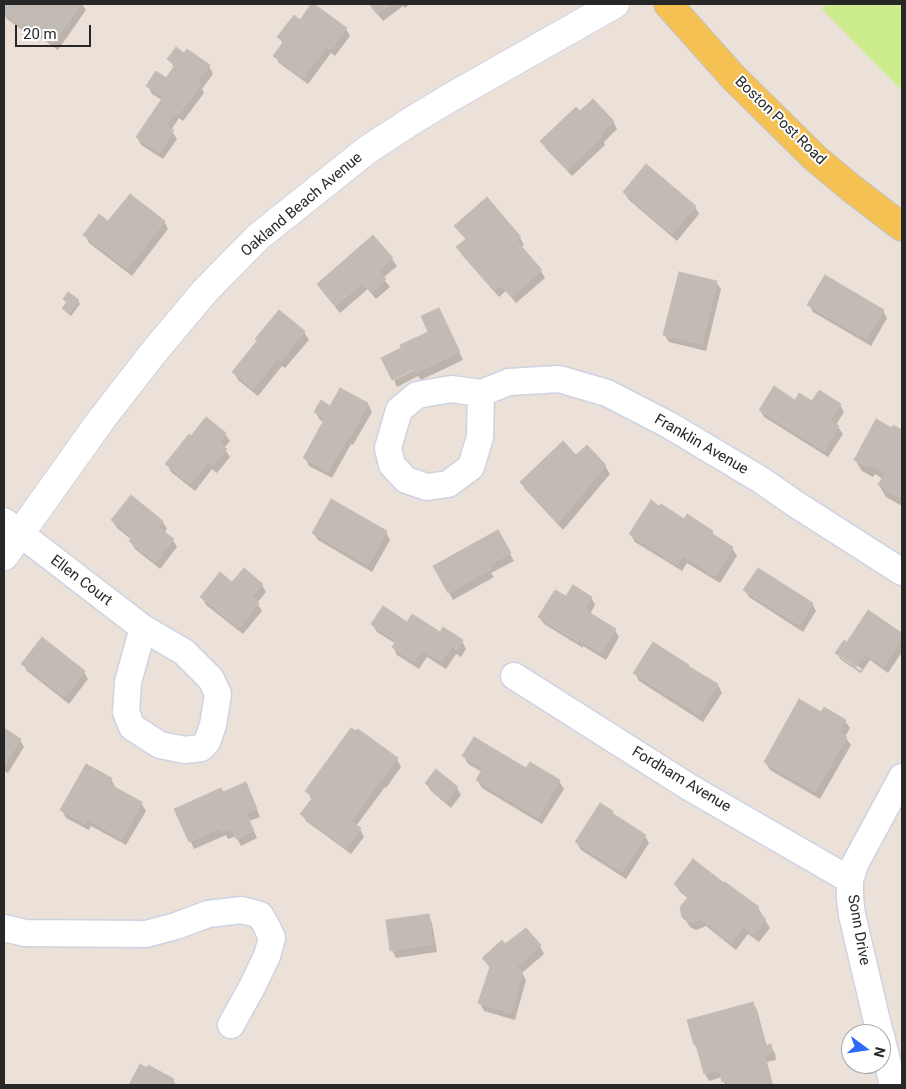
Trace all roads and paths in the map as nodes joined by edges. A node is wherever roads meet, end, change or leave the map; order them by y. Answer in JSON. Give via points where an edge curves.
{"nodes":[{"id":1,"x":615,"y":4,"type":"edge"},
{"id":2,"x":668,"y":4,"type":"edge"},
{"id":3,"x":902,"y":227,"type":"edge"},
{"id":4,"x":481,"y":393,"type":"dead end"},
{"id":5,"x":11,"y":527,"type":"edge"},
{"id":6,"x":4,"y":556,"type":"edge"},
{"id":7,"x":902,"y":572,"type":"edge"},
{"id":8,"x":143,"y":628,"type":"junction"},
{"id":9,"x":514,"y":676,"type":"dead end"},
{"id":10,"x":902,"y":777,"type":"edge"},
{"id":11,"x":850,"y":880,"type":"junction"},
{"id":12,"x":4,"y":928,"type":"edge"},
{"id":13,"x":231,"y":1024,"type":"dead end"},
{"id":14,"x":878,"y":1024,"type":"edge"},
{"id":15,"x":891,"y":1067,"type":"edge"},
{"id":16,"x":895,"y":1080,"type":"edge"}],
"edges":[{"from":1,"to":5,"type":"street","name":"Oakland Beach Avenue","via":[[453,96],[367,150],[258,237],[205,291]]},
{"from":2,"to":3,"type":"main road","name":"Boston Post Road","via":[[815,158]]},
{"from":4,"to":7,"type":"street","name":"Franklin Avenue","via":[[509,382],[559,379],[606,393],[669,425],[753,475]]},
{"from":5,"to":6,"type":"street","name":"Oakland Beach Avenue"},
{"from":5,"to":8,"type":"street","name":"Ellen Court"},
{"from":8,"to":8,"type":"street","name":"Ellen Court","via":[[128,682],[126,712],[132,727],[160,745],[185,750],[201,748],[207,742],[213,725],[218,694],[211,679],[184,652]]},
{"from":9,"to":11,"type":"street","name":"Fordham Avenue","via":[[689,787]]},
{"from":10,"to":11,"type":"street","name":"Sonn Drive","via":[[854,864]]},
{"from":11,"to":14,"type":"street","name":"Sonn Drive","via":[[852,915]]},
{"from":12,"to":13,"type":"street","via":[[24,933],[146,934],[208,914],[242,910],[260,915],[272,938],[252,988]]},
{"from":15,"to":16,"type":"street","name":"Sonn Drive"}]}
